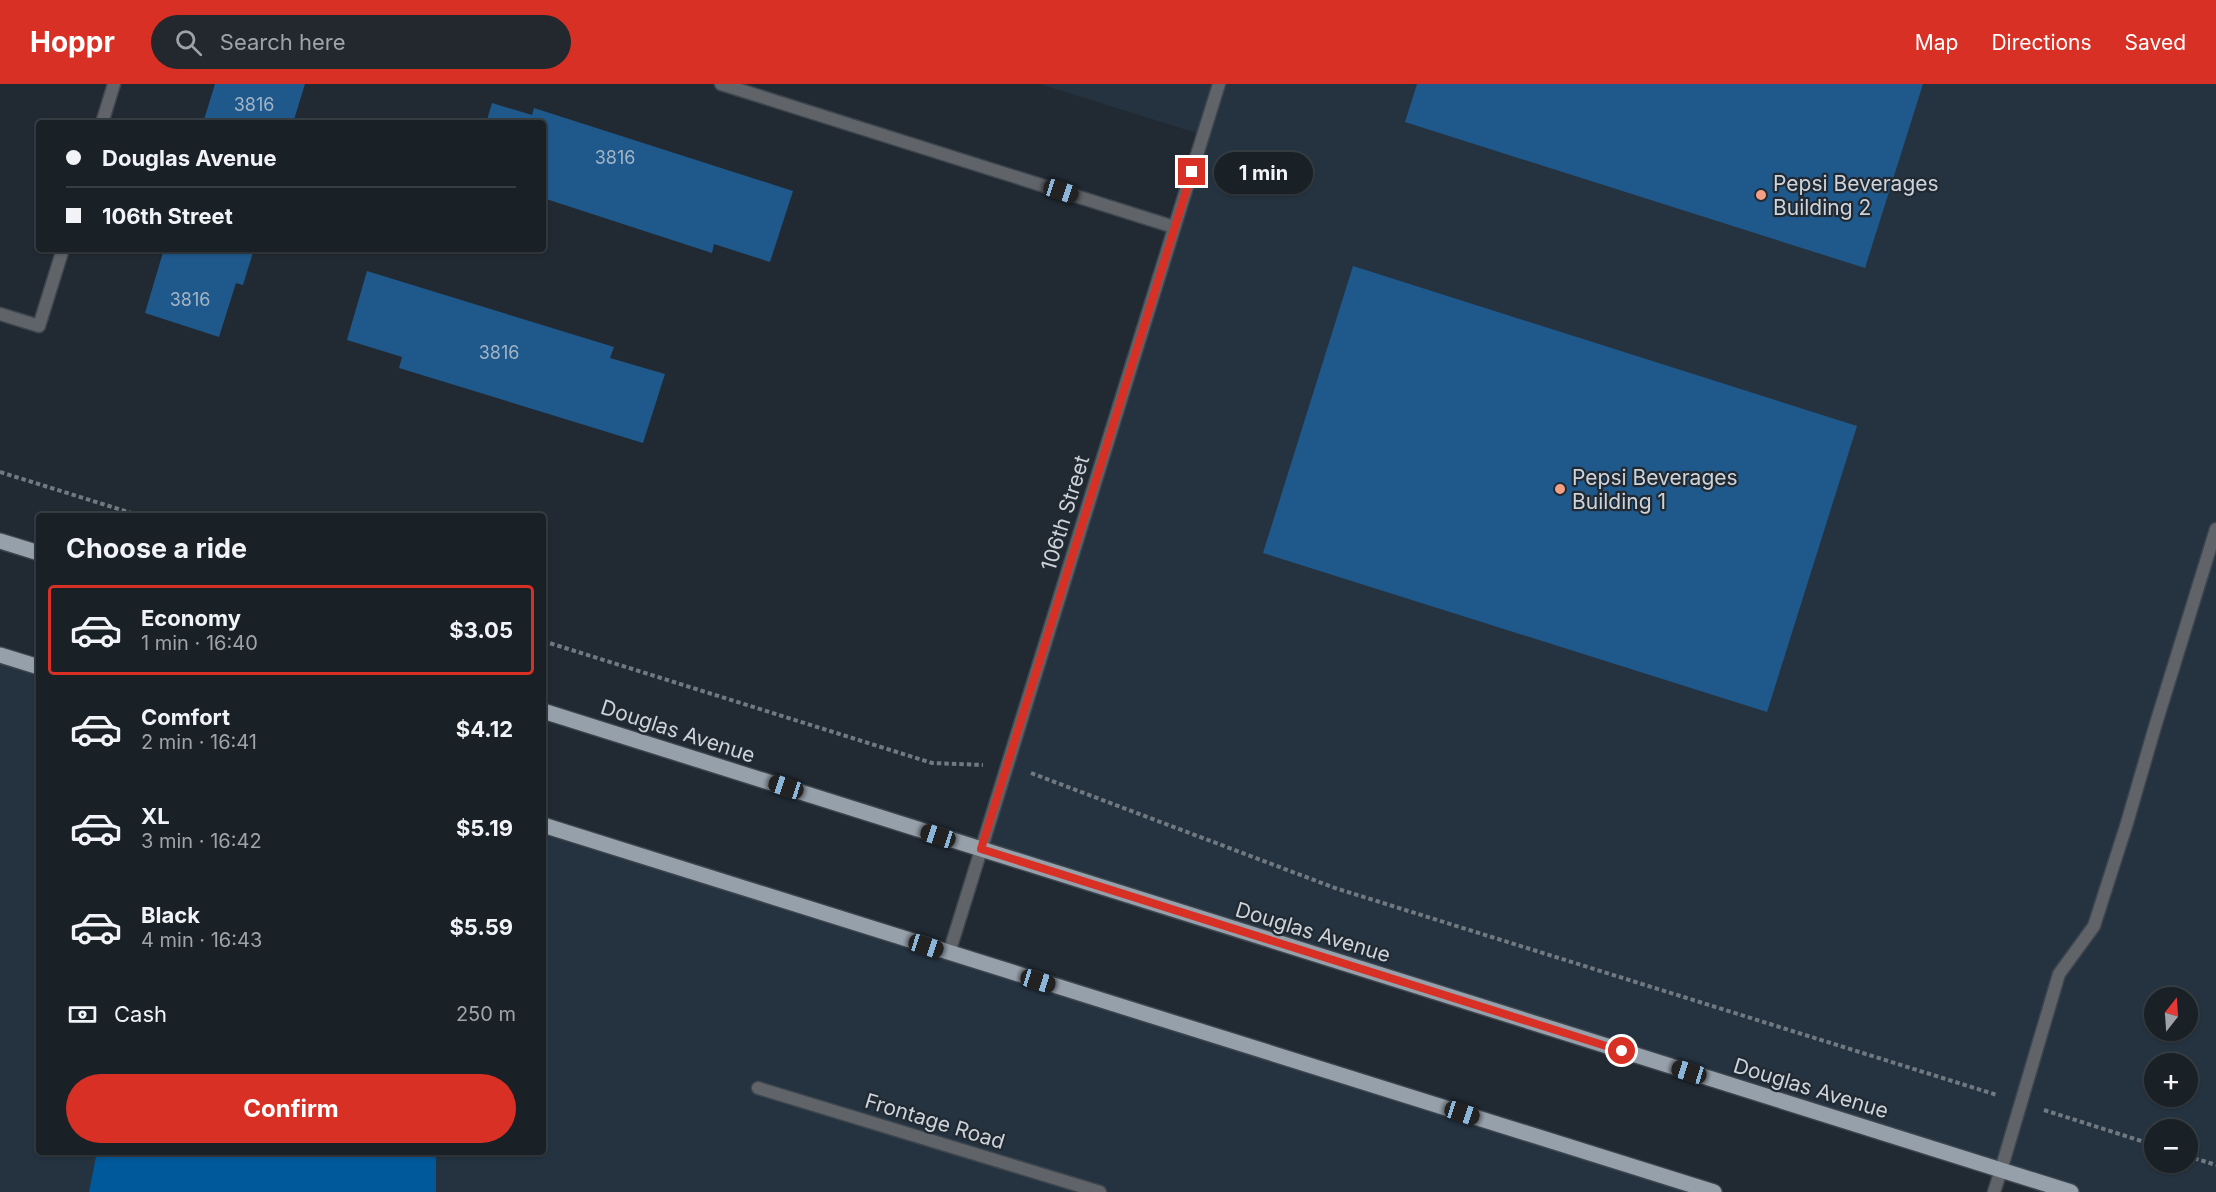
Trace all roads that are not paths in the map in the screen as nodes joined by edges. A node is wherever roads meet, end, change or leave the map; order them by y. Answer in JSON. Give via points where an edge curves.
{"nodes":[{"id":1,"x":114,"y":84,"type":"edge"},
{"id":2,"x":721,"y":84,"type":"edge"},
{"id":3,"x":1219,"y":84,"type":"edge"},
{"id":4,"x":103,"y":120,"type":"edge"},
{"id":5,"x":1174,"y":227,"type":"junction"},
{"id":6,"x":62,"y":252,"type":"edge"},
{"id":7,"x":0,"y":314,"type":"edge"},
{"id":8,"x":2216,"y":529,"type":"edge"},
{"id":9,"x":0,"y":541,"type":"edge"},
{"id":10,"x":36,"y":552,"type":"edge"},
{"id":11,"x":0,"y":655,"type":"edge"},
{"id":12,"x":36,"y":666,"type":"edge"},
{"id":13,"x":546,"y":712,"type":"edge"},
{"id":14,"x":546,"y":826,"type":"edge"},
{"id":15,"x":981,"y":849,"type":"junction"},
{"id":16,"x":949,"y":953,"type":"junction"},
{"id":17,"x":758,"y":1088,"type":"dead end"},
{"id":18,"x":2001,"y":1170,"type":"junction"},
{"id":19,"x":1100,"y":1192,"type":"edge"},
{"id":20,"x":1714,"y":1192,"type":"edge"},
{"id":21,"x":1994,"y":1192,"type":"edge"},
{"id":22,"x":2071,"y":1192,"type":"edge"}],
"edges":[{"from":1,"to":4,"type":"street"},
{"from":2,"to":5,"type":"street"},
{"from":3,"to":5,"type":"street","name":"106th Street"},
{"from":5,"to":15,"type":"street","name":"106th Street"},
{"from":6,"to":7,"type":"street","via":[[39,326]]},
{"from":8,"to":18,"type":"street","via":[[2094,926],[2059,974]]},
{"from":9,"to":10,"type":"main road"},
{"from":11,"to":12,"type":"main road"},
{"from":13,"to":15,"type":"main road","name":"Douglas Avenue"},
{"from":14,"to":16,"type":"main road"},
{"from":15,"to":16,"type":"street","name":"106th Street"},
{"from":15,"to":18,"type":"main road","name":"Douglas Avenue"},
{"from":16,"to":20,"type":"main road"},
{"from":17,"to":19,"type":"street","name":"Frontage Road"},
{"from":18,"to":21,"type":"street"},
{"from":18,"to":22,"type":"main road","name":"Douglas Avenue"}]}
